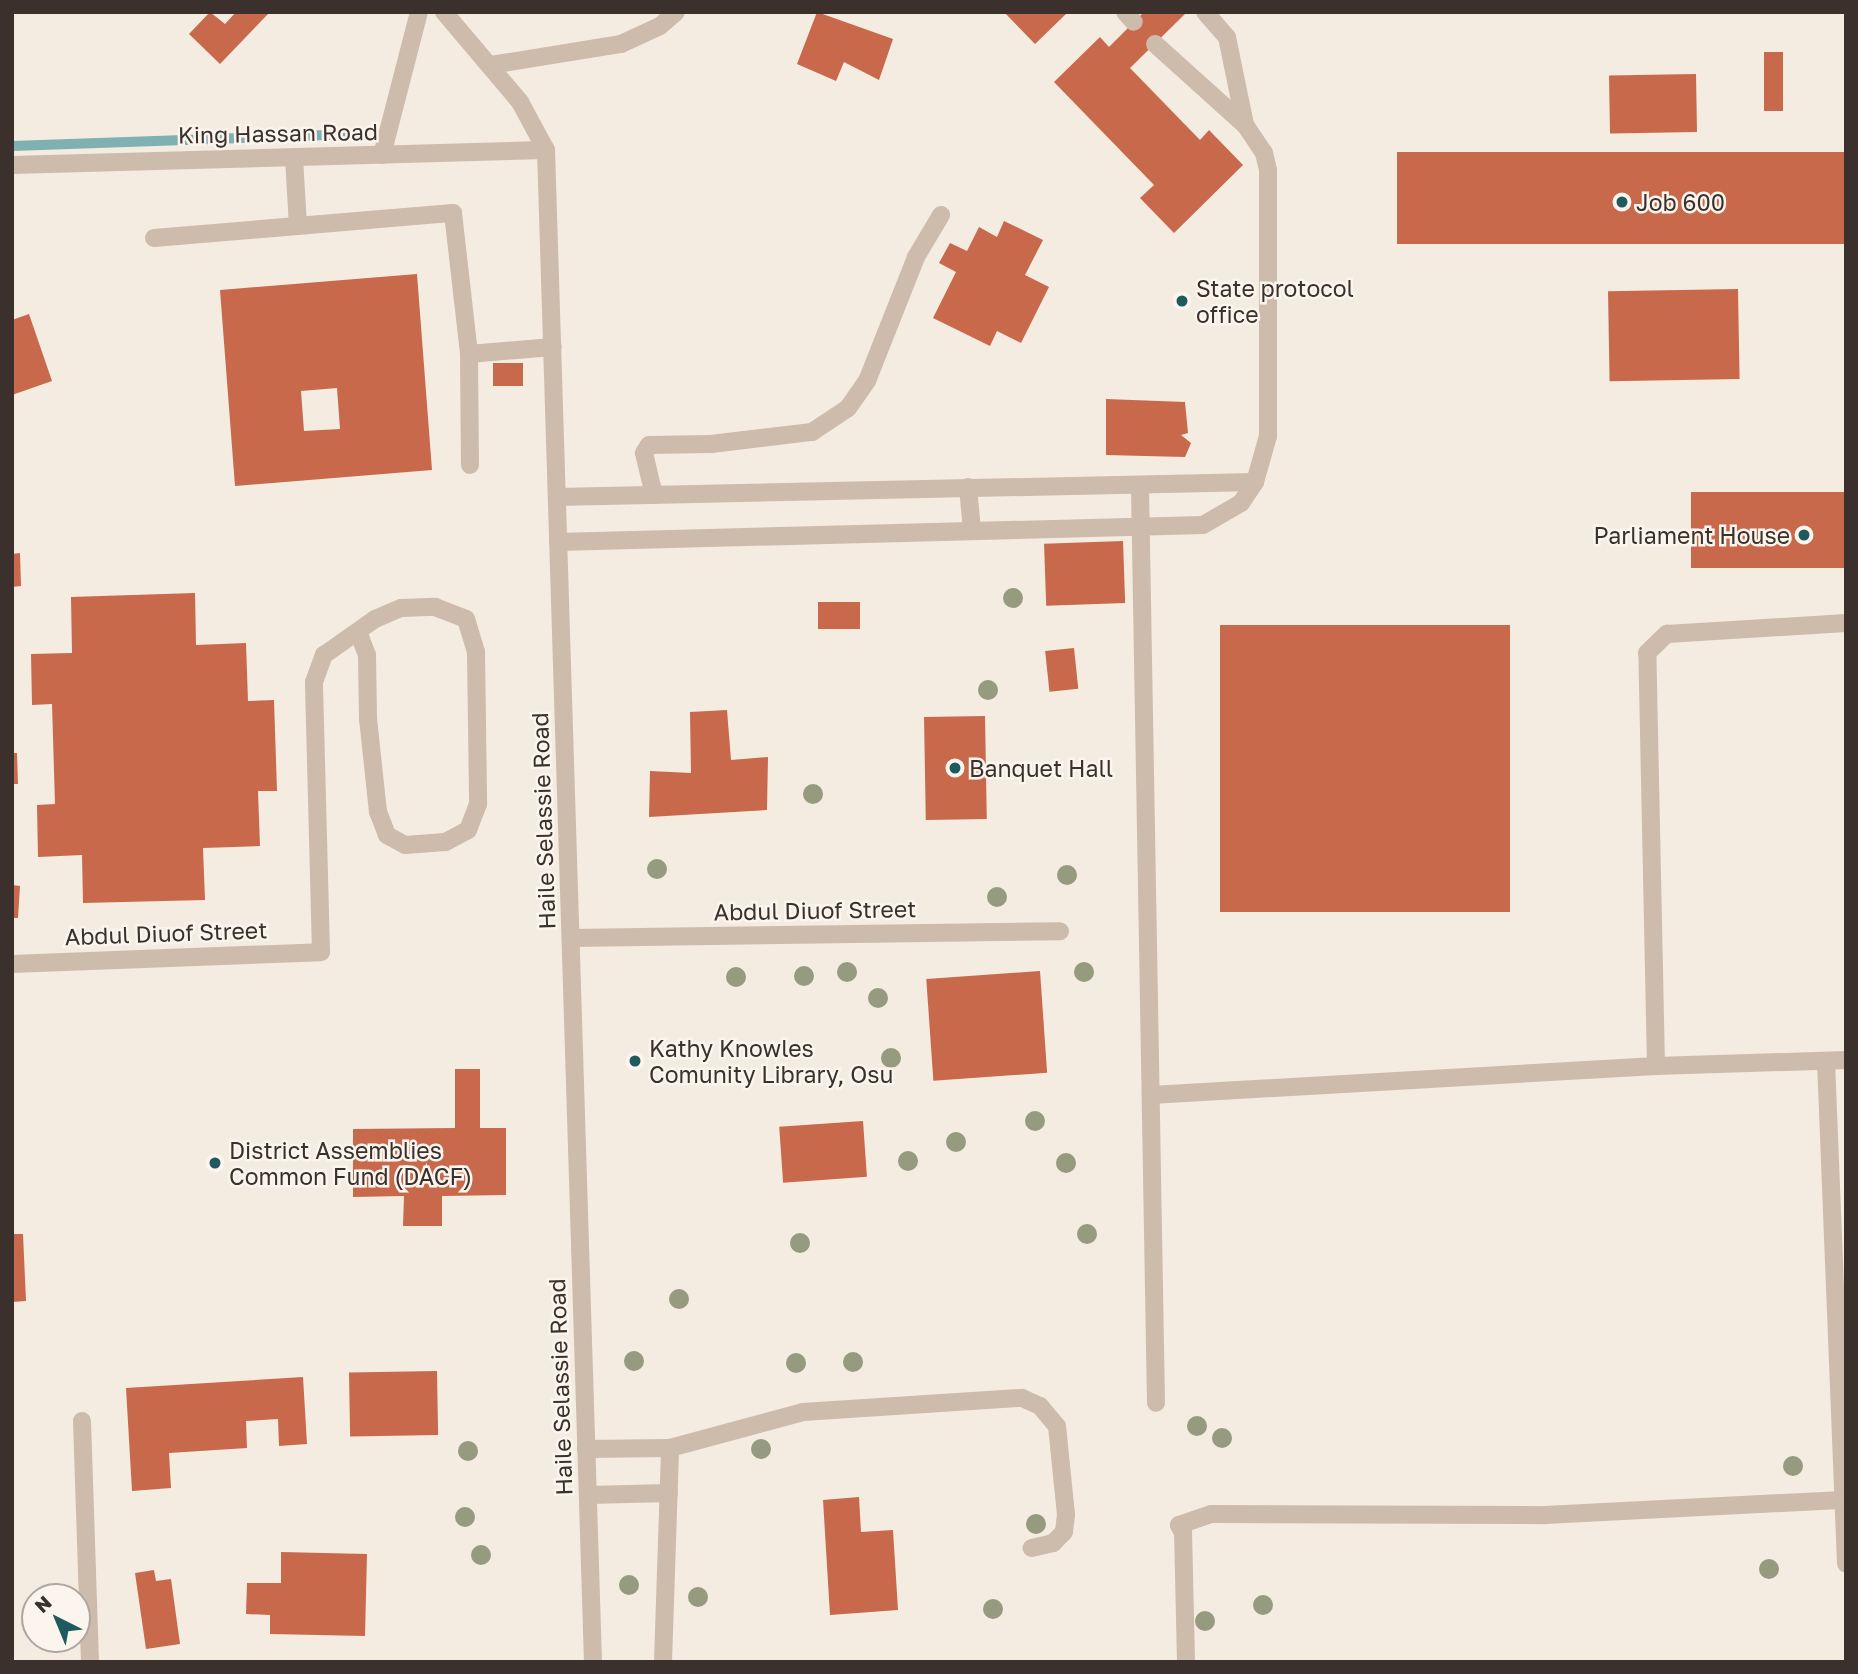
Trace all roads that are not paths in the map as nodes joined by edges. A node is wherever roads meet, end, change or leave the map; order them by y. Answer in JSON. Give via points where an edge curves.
{"nodes":[{"id":1,"x":419,"y":12,"type":"edge"},
{"id":2,"x":444,"y":12,"type":"edge"},
{"id":3,"x":676,"y":12,"type":"edge"},
{"id":4,"x":1205,"y":12,"type":"edge"},
{"id":5,"x":1155,"y":44,"type":"dead end"},
{"id":6,"x":491,"y":65,"type":"junction"},
{"id":7,"x":1245,"y":125,"type":"junction"},
{"id":8,"x":546,"y":150,"type":"junction"},
{"id":9,"x":382,"y":155,"type":"junction"},
{"id":10,"x":294,"y":157,"type":"junction"},
{"id":11,"x":12,"y":165,"type":"edge"},
{"id":12,"x":941,"y":215,"type":"dead end"},
{"id":13,"x":298,"y":226,"type":"junction"},
{"id":14,"x":154,"y":238,"type":"dead end"},
{"id":15,"x":552,"y":347,"type":"junction"},
{"id":16,"x":468,"y":354,"type":"junction"},
{"id":17,"x":470,"y":465,"type":"dead end"},
{"id":18,"x":1255,"y":482,"type":"junction"},
{"id":19,"x":968,"y":487,"type":"junction"},
{"id":20,"x":1140,"y":487,"type":"junction"},
{"id":21,"x":654,"y":495,"type":"junction"},
{"id":22,"x":557,"y":497,"type":"junction"},
{"id":23,"x":1140,"y":527,"type":"junction"},
{"id":24,"x":972,"y":530,"type":"junction"},
{"id":25,"x":558,"y":542,"type":"junction"},
{"id":26,"x":1846,"y":623,"type":"edge"},
{"id":27,"x":358,"y":632,"type":"junction"},
{"id":28,"x":1060,"y":931,"type":"dead end"},
{"id":29,"x":571,"y":939,"type":"junction"},
{"id":30,"x":12,"y":964,"type":"edge"},
{"id":31,"x":1846,"y":1060,"type":"edge"},
{"id":32,"x":1826,"y":1061,"type":"junction"},
{"id":33,"x":1656,"y":1066,"type":"junction"},
{"id":34,"x":1151,"y":1095,"type":"junction"},
{"id":35,"x":1156,"y":1403,"type":"dead end"},
{"id":36,"x":82,"y":1421,"type":"dead end"},
{"id":37,"x":670,"y":1448,"type":"junction"},
{"id":38,"x":586,"y":1449,"type":"junction"},
{"id":39,"x":669,"y":1493,"type":"junction"},
{"id":40,"x":588,"y":1495,"type":"junction"},
{"id":41,"x":1843,"y":1500,"type":"junction"},
{"id":42,"x":1032,"y":1548,"type":"dead end"},
{"id":43,"x":1846,"y":1564,"type":"edge"},
{"id":44,"x":90,"y":1662,"type":"edge"},
{"id":45,"x":593,"y":1662,"type":"edge"},
{"id":46,"x":663,"y":1662,"type":"edge"},
{"id":47,"x":1186,"y":1662,"type":"edge"}],
"edges":[{"from":1,"to":9,"type":"street"},
{"from":2,"to":6,"type":"street","name":"Haile Selassie Road"},
{"from":3,"to":6,"type":"street","via":[[660,26],[621,44]]},
{"from":4,"to":7,"type":"street","via":[[1227,37]]},
{"from":5,"to":7,"type":"street"},
{"from":6,"to":8,"type":"street","name":"Haile Selassie Road","via":[[520,102]]},
{"from":7,"to":18,"type":"street","via":[[1264,153],[1268,170],[1268,436]]},
{"from":8,"to":9,"type":"street","name":"King Hassan Road"},
{"from":8,"to":15,"type":"street","name":"Haile Selassie Road"},
{"from":9,"to":10,"type":"street","name":"King Hassan Road"},
{"from":10,"to":11,"type":"street","name":"King Hassan Road"},
{"from":10,"to":13,"type":"street"},
{"from":12,"to":21,"type":"street","via":[[916,257],[867,381],[848,408],[813,432],[712,444],[649,445],[643,453]]},
{"from":13,"to":14,"type":"street"},
{"from":13,"to":16,"type":"street","via":[[453,213]]},
{"from":15,"to":16,"type":"street"},
{"from":15,"to":22,"type":"street","name":"Haile Selassie Road"},
{"from":16,"to":17,"type":"street"},
{"from":18,"to":20,"type":"street"},
{"from":18,"to":23,"type":"street","via":[[1241,503],[1203,525]]},
{"from":19,"to":20,"type":"street"},
{"from":19,"to":21,"type":"street"},
{"from":19,"to":24,"type":"street"},
{"from":20,"to":23,"type":"street"},
{"from":21,"to":22,"type":"street"},
{"from":22,"to":25,"type":"street","name":"Haile Selassie Road"},
{"from":23,"to":24,"type":"street"},
{"from":23,"to":34,"type":"street"},
{"from":24,"to":25,"type":"street"},
{"from":25,"to":29,"type":"street","name":"Haile Selassie Road"},
{"from":26,"to":33,"type":"street","via":[[1667,634],[1647,653]]},
{"from":27,"to":27,"type":"street","via":[[401,608],[435,607],[466,619],[476,652],[478,804],[468,830],[445,842],[405,845],[387,835],[377,799],[367,655]]},
{"from":27,"to":30,"type":"street","name":"Abdul Diuof Street","via":[[324,655],[314,682],[321,952]]},
{"from":28,"to":29,"type":"street","name":"Abdul Diuof Street"},
{"from":29,"to":38,"type":"street","name":"Haile Selassie Road"},
{"from":31,"to":32,"type":"street"},
{"from":32,"to":33,"type":"street"},
{"from":32,"to":41,"type":"street"},
{"from":33,"to":34,"type":"street"},
{"from":34,"to":35,"type":"street"},
{"from":36,"to":44,"type":"street"},
{"from":37,"to":38,"type":"street"},
{"from":37,"to":39,"type":"street"},
{"from":37,"to":42,"type":"street","via":[[803,1412],[1022,1398],[1040,1406],[1057,1426],[1066,1515],[1064,1532],[1053,1543]]},
{"from":38,"to":40,"type":"street","name":"Haile Selassie Road"},
{"from":39,"to":40,"type":"street"},
{"from":39,"to":46,"type":"street"},
{"from":40,"to":45,"type":"street","name":"Haile Selassie Road"},
{"from":41,"to":43,"type":"street"},
{"from":41,"to":47,"type":"street","via":[[1545,1515],[1211,1514],[1179,1525],[1183,1533]]}]}
